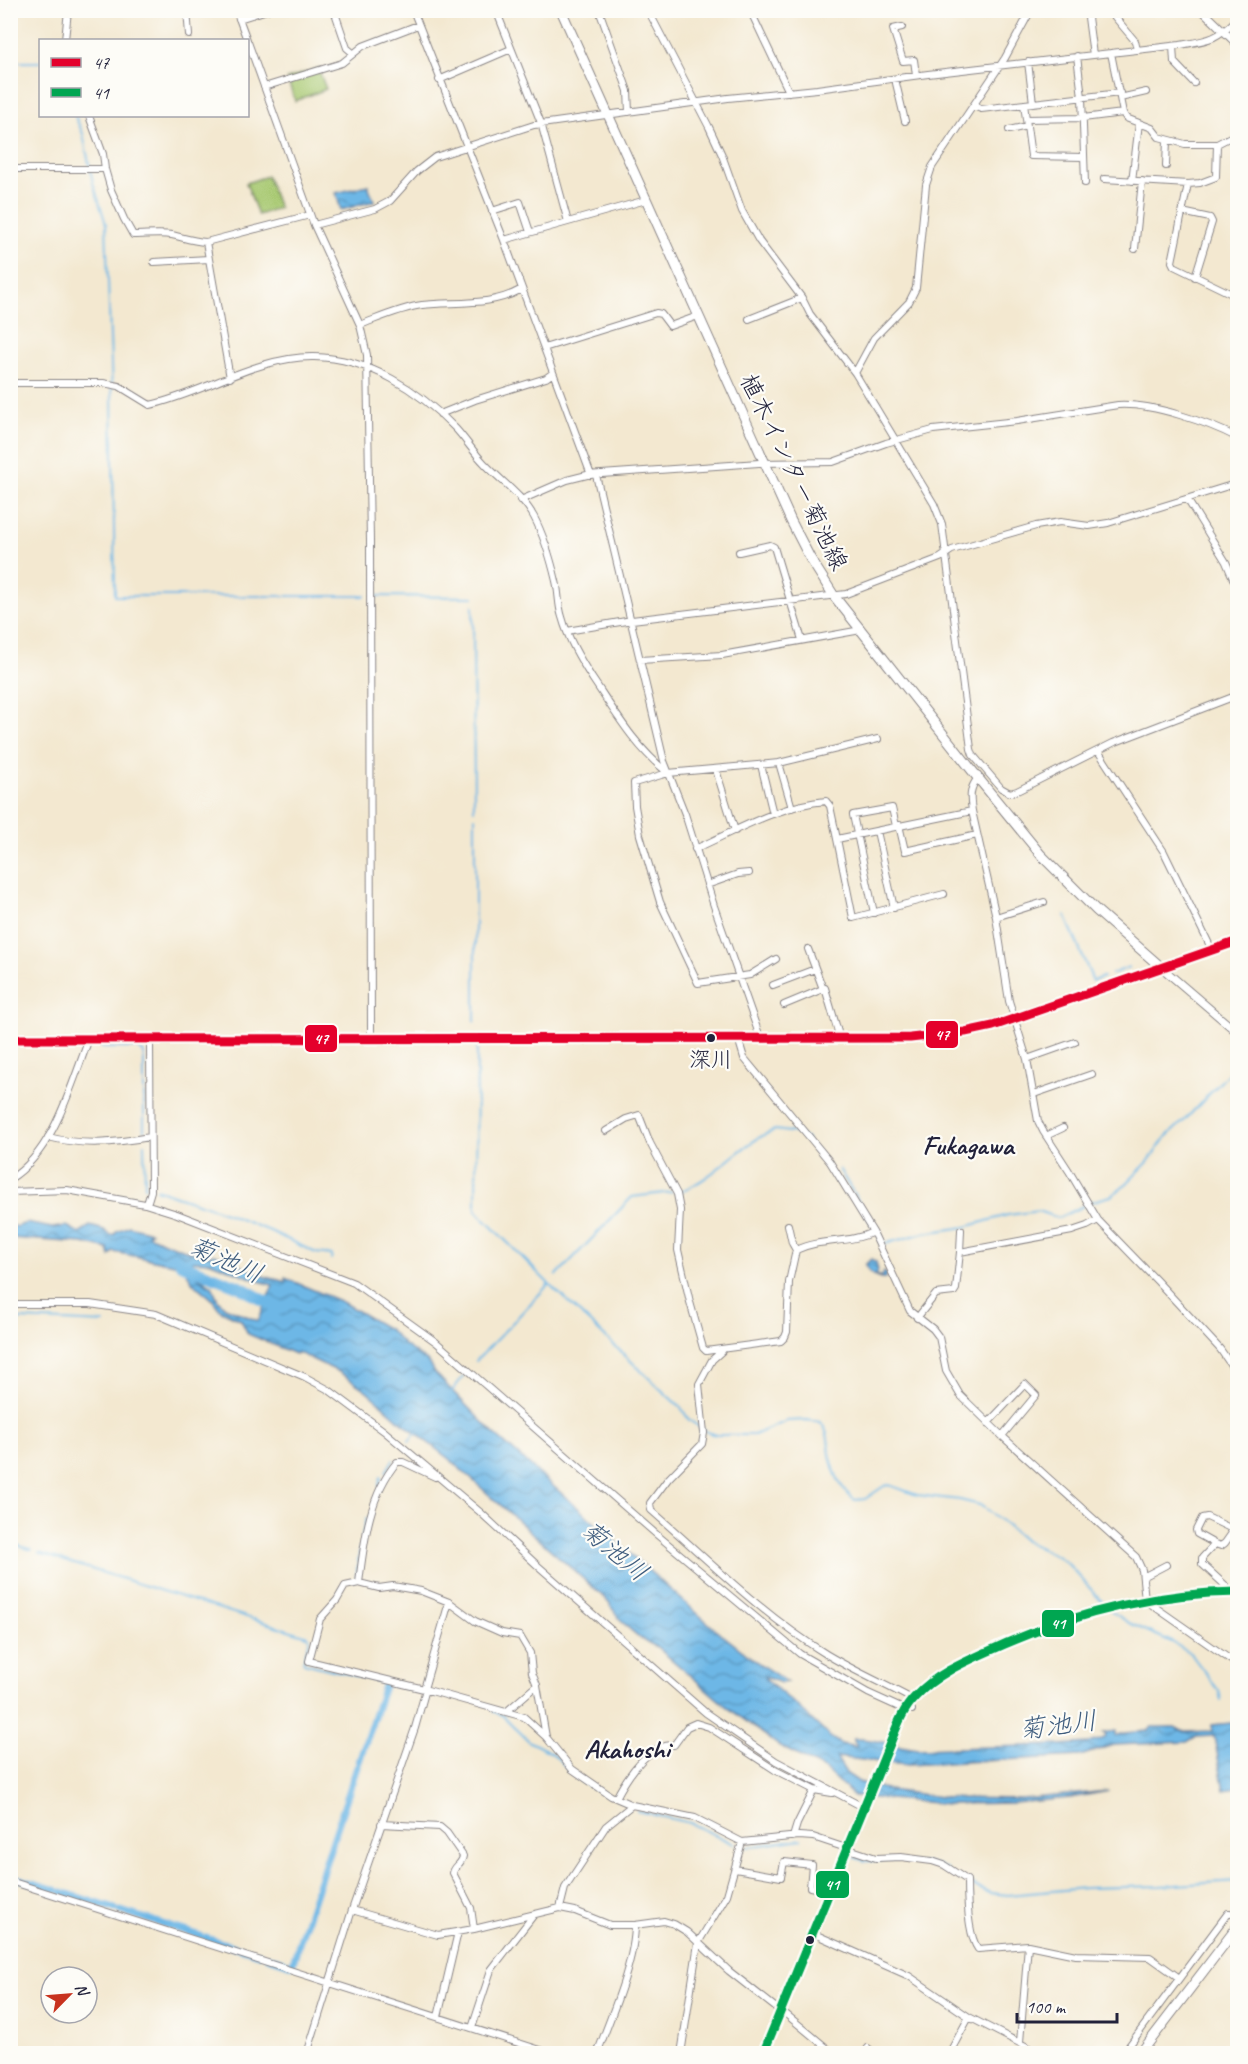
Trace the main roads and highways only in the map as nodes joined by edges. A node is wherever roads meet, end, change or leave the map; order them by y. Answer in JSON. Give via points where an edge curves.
{"nodes":[{"id":1,"x":561,"y":10,"type":"edge"},
{"id":2,"x":1238,"y":941,"type":"edge"},
{"id":3,"x":1162,"y":968,"type":"junction"},
{"id":4,"x":10,"y":1039,"type":"edge"},
{"id":5,"x":1238,"y":1926,"type":"edge"},
{"id":6,"x":1140,"y":2054,"type":"edge"}],
"edges":[{"from":1,"to":3,"type":"main road","name":"植木インター菊池線","via":[[800,540],[834,596],[1019,830],[1063,879]]},
{"from":2,"to":3,"type":"main road"},
{"from":3,"to":4,"type":"main road","via":[[1015,1020],[937,1036]]},
{"from":5,"to":6,"type":"main road"}]}
